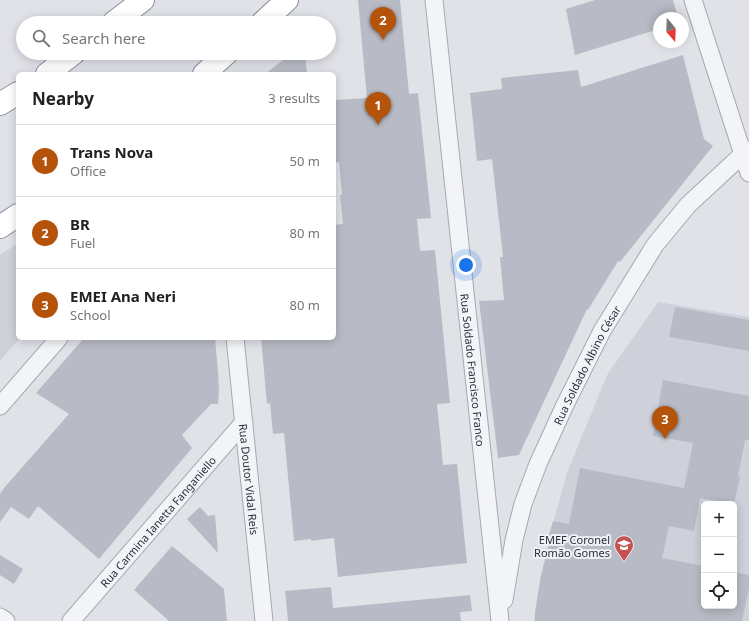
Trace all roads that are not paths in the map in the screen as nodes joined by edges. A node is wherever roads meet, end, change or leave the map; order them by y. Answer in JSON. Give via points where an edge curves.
{"nodes":[{"id":1,"x":143,"y":0,"type":"edge"},
{"id":2,"x":287,"y":0,"type":"edge"},
{"id":3,"x":434,"y":0,"type":"edge"},
{"id":4,"x":693,"y":0,"type":"edge"},
{"id":5,"x":122,"y":16,"type":"edge"},
{"id":6,"x":270,"y":16,"type":"edge"},
{"id":7,"x":65,"y":60,"type":"edge"},
{"id":8,"x":220,"y":60,"type":"edge"},
{"id":9,"x":50,"y":72,"type":"edge"},
{"id":10,"x":207,"y":72,"type":"edge"},
{"id":11,"x":16,"y":94,"type":"edge"},
{"id":12,"x":0,"y":104,"type":"edge"},
{"id":13,"x":746,"y":152,"type":"edge"},
{"id":14,"x":749,"y":173,"type":"edge"},
{"id":15,"x":16,"y":216,"type":"edge"},
{"id":16,"x":0,"y":227,"type":"edge"},
{"id":17,"x":57,"y":340,"type":"edge"},
{"id":18,"x":235,"y":340,"type":"edge"},
{"id":19,"x":0,"y":406,"type":"edge"},
{"id":20,"x":244,"y":422,"type":"junction"},
{"id":21,"x":0,"y":617,"type":"edge"},
{"id":22,"x":6,"y":621,"type":"edge"},
{"id":23,"x":71,"y":621,"type":"edge"},
{"id":24,"x":264,"y":621,"type":"edge"},
{"id":25,"x":501,"y":621,"type":"edge"}],
"edges":[{"from":1,"to":5,"type":"highway"},
{"from":2,"to":6,"type":"highway"},
{"from":3,"to":25,"type":"street","name":"Rua Soldado Francisco Franco"},
{"from":4,"to":13,"type":"street"},
{"from":7,"to":9,"type":"highway"},
{"from":8,"to":10,"type":"highway"},
{"from":11,"to":12,"type":"highway"},
{"from":13,"to":14,"type":"street"},
{"from":13,"to":25,"type":"street","name":"Rua Soldado Albino César","via":[[688,205],[655,245],[602,331],[564,407],[523,504],[514,540]]},
{"from":15,"to":16,"type":"highway"},
{"from":17,"to":19,"type":"street"},
{"from":18,"to":20,"type":"street","name":"Rua Doutor Vidal Reis"},
{"from":20,"to":23,"type":"street","name":"Rua Carmina Ianetta Fanganiello"},
{"from":20,"to":24,"type":"street","name":"Rua Doutor Vidal Reis"},
{"from":21,"to":22,"type":"street"}]}
